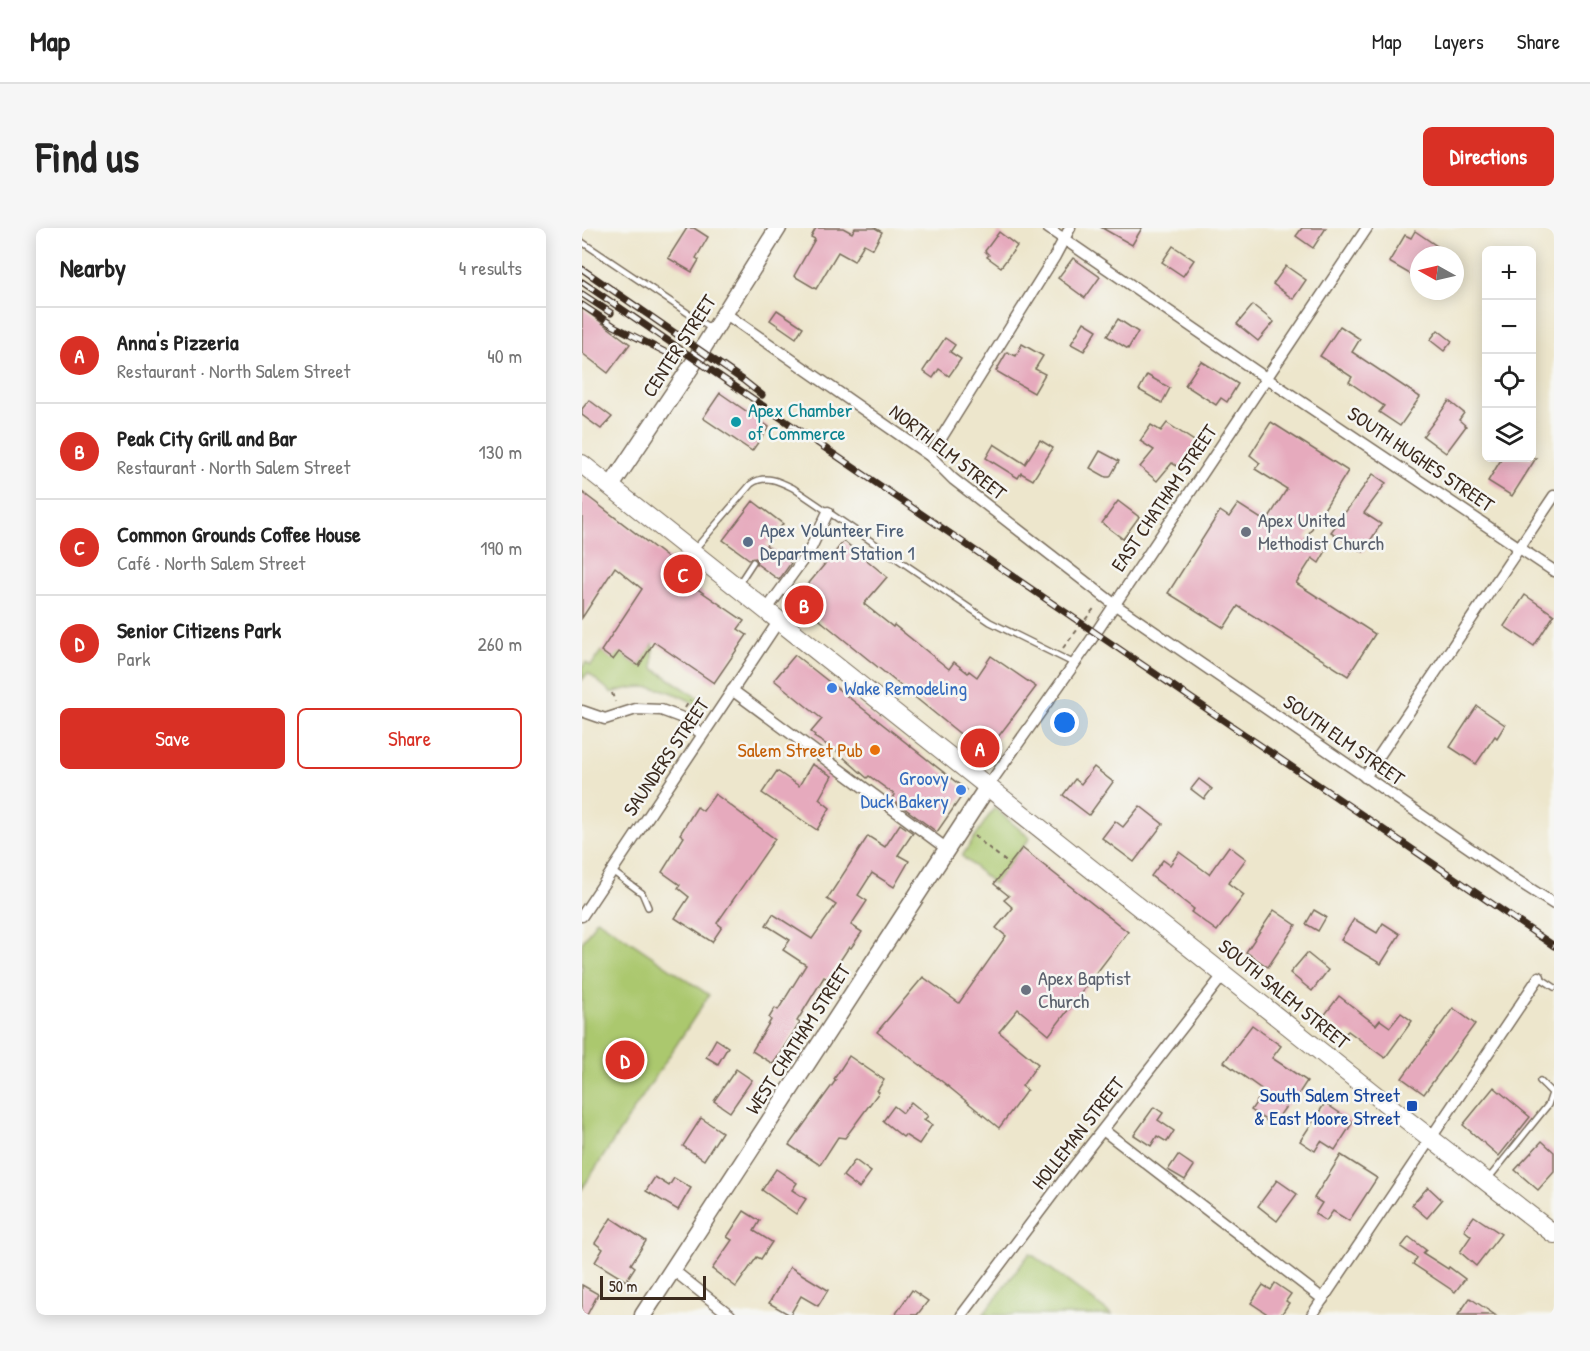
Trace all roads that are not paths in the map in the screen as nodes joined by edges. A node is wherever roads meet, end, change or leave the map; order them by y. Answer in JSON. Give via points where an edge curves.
{"nodes":[{"id":1,"x":778,"y":228,"type":"edge"},
{"id":2,"x":1048,"y":228,"type":"edge"},
{"id":3,"x":1070,"y":228,"type":"edge"},
{"id":4,"x":1367,"y":228,"type":"edge"},
{"id":5,"x":1064,"y":238,"type":"junction"},
{"id":6,"x":582,"y":242,"type":"edge"},
{"id":7,"x":726,"y":314,"type":"junction"},
{"id":8,"x":714,"y":331,"type":"junction"},
{"id":9,"x":1266,"y":378,"type":"junction"},
{"id":10,"x":930,"y":456,"type":"junction"},
{"id":11,"x":582,"y":464,"type":"edge"},
{"id":12,"x":611,"y":486,"type":"junction"},
{"id":13,"x":1554,"y":496,"type":"edge"},
{"id":14,"x":828,"y":512,"type":"junction"},
{"id":15,"x":1520,"y":548,"type":"junction"},
{"id":16,"x":693,"y":550,"type":"junction"},
{"id":17,"x":753,"y":562,"type":"dead end"},
{"id":18,"x":1554,"y":571,"type":"edge"},
{"id":19,"x":737,"y":585,"type":"junction"},
{"id":20,"x":1114,"y":604,"type":"junction"},
{"id":21,"x":773,"y":614,"type":"junction"},
{"id":22,"x":1073,"y":663,"type":"junction"},
{"id":23,"x":732,"y":690,"type":"junction"},
{"id":24,"x":582,"y":711,"type":"edge"},
{"id":25,"x":702,"y":734,"type":"junction"},
{"id":26,"x":1365,"y":777,"type":"junction"},
{"id":27,"x":988,"y":786,"type":"junction"},
{"id":28,"x":947,"y":849,"type":"junction"},
{"id":29,"x":612,"y":871,"type":"junction"},
{"id":30,"x":1554,"y":904,"type":"edge"},
{"id":31,"x":648,"y":907,"type":"dead end"},
{"id":32,"x":582,"y":916,"type":"edge"},
{"id":33,"x":1224,"y":974,"type":"junction"},
{"id":34,"x":1539,"y":977,"type":"joint"},
{"id":35,"x":1554,"y":987,"type":"edge"},
{"id":36,"x":1540,"y":1081,"type":"dead end"},
{"id":37,"x":1103,"y":1130,"type":"junction"},
{"id":38,"x":1430,"y":1138,"type":"junction"},
{"id":39,"x":1486,"y":1182,"type":"junction"},
{"id":40,"x":1554,"y":1234,"type":"edge"},
{"id":41,"x":673,"y":1269,"type":"junction"},
{"id":42,"x":1323,"y":1299,"type":"junction"},
{"id":43,"x":643,"y":1315,"type":"edge"},
{"id":44,"x":730,"y":1315,"type":"edge"},
{"id":45,"x":962,"y":1315,"type":"edge"},
{"id":46,"x":1312,"y":1315,"type":"edge"}],
"edges":[{"from":1,"to":7,"type":"street","name":"CENTER STREET"},
{"from":2,"to":5,"type":"street","name":"SOUTH HUGHES STREET"},
{"from":3,"to":5,"type":"street"},
{"from":4,"to":9,"type":"street","name":"EAST CHATHAM STREET"},
{"from":5,"to":9,"type":"street","name":"SOUTH HUGHES STREET"},
{"from":5,"to":10,"type":"street"},
{"from":6,"to":8,"type":"lane"},
{"from":7,"to":8,"type":"street","name":"CENTER STREET"},
{"from":7,"to":10,"type":"street","name":"NORTH ELM STREET"},
{"from":8,"to":12,"type":"street","name":"CENTER STREET"},
{"from":9,"to":15,"type":"street","name":"SOUTH HUGHES STREET"},
{"from":9,"to":20,"type":"street","name":"EAST CHATHAM STREET"},
{"from":10,"to":20,"type":"street","name":"NORTH ELM STREET","via":[[953,479]]},
{"from":11,"to":12,"type":"main road","name":"SOUTH SALEM STREET"},
{"from":12,"to":16,"type":"main road","name":"SOUTH SALEM STREET"},
{"from":13,"to":15,"type":"street"},
{"from":14,"to":16,"type":"lane","via":[[774,479],[755,481]]},
{"from":14,"to":21,"type":"street","name":"SAUNDERS STREET"},
{"from":14,"to":22,"type":"lane","via":[[990,622]]},
{"from":15,"to":18,"type":"street","name":"SOUTH HUGHES STREET"},
{"from":15,"to":26,"type":"street"},
{"from":16,"to":19,"type":"main road","name":"SOUTH SALEM STREET"},
{"from":17,"to":19,"type":"lane"},
{"from":19,"to":21,"type":"main road","name":"SOUTH SALEM STREET"},
{"from":20,"to":22,"type":"street","name":"EAST CHATHAM STREET"},
{"from":20,"to":26,"type":"street","name":"SOUTH ELM STREET"},
{"from":21,"to":23,"type":"street","name":"SAUNDERS STREET"},
{"from":21,"to":27,"type":"main road","name":"SOUTH SALEM STREET"},
{"from":22,"to":27,"type":"street","name":"EAST CHATHAM STREET"},
{"from":23,"to":25,"type":"street","name":"SAUNDERS STREET"},
{"from":23,"to":28,"type":"street"},
{"from":24,"to":25,"type":"street","via":[[605,719],[636,709],[660,710],[680,717]]},
{"from":25,"to":29,"type":"street","name":"SAUNDERS STREET"},
{"from":26,"to":30,"type":"street","name":"SOUTH ELM STREET"},
{"from":27,"to":28,"type":"street","name":"WEST CHATHAM STREET"},
{"from":27,"to":33,"type":"main road","name":"SOUTH SALEM STREET"},
{"from":28,"to":41,"type":"street","name":"WEST CHATHAM STREET"},
{"from":29,"to":31,"type":"lane","via":[[642,893]]},
{"from":29,"to":32,"type":"street","name":"SAUNDERS STREET"},
{"from":33,"to":37,"type":"street","name":"HOLLEMAN STREET"},
{"from":33,"to":38,"type":"main road","name":"SOUTH SALEM STREET"},
{"from":34,"to":35,"type":"lane"},
{"from":34,"to":38,"type":"street"},
{"from":36,"to":39,"type":"lane","via":[[1552,1093],[1548,1105]]},
{"from":37,"to":42,"type":"street"},
{"from":37,"to":45,"type":"street","name":"HOLLEMAN STREET"},
{"from":38,"to":39,"type":"main road","name":"SOUTH SALEM STREET"},
{"from":38,"to":42,"type":"street"},
{"from":39,"to":40,"type":"main road","name":"SOUTH SALEM STREET"},
{"from":41,"to":43,"type":"street","name":"WEST CHATHAM STREET"},
{"from":41,"to":44,"type":"street"},
{"from":42,"to":46,"type":"street"}]}
